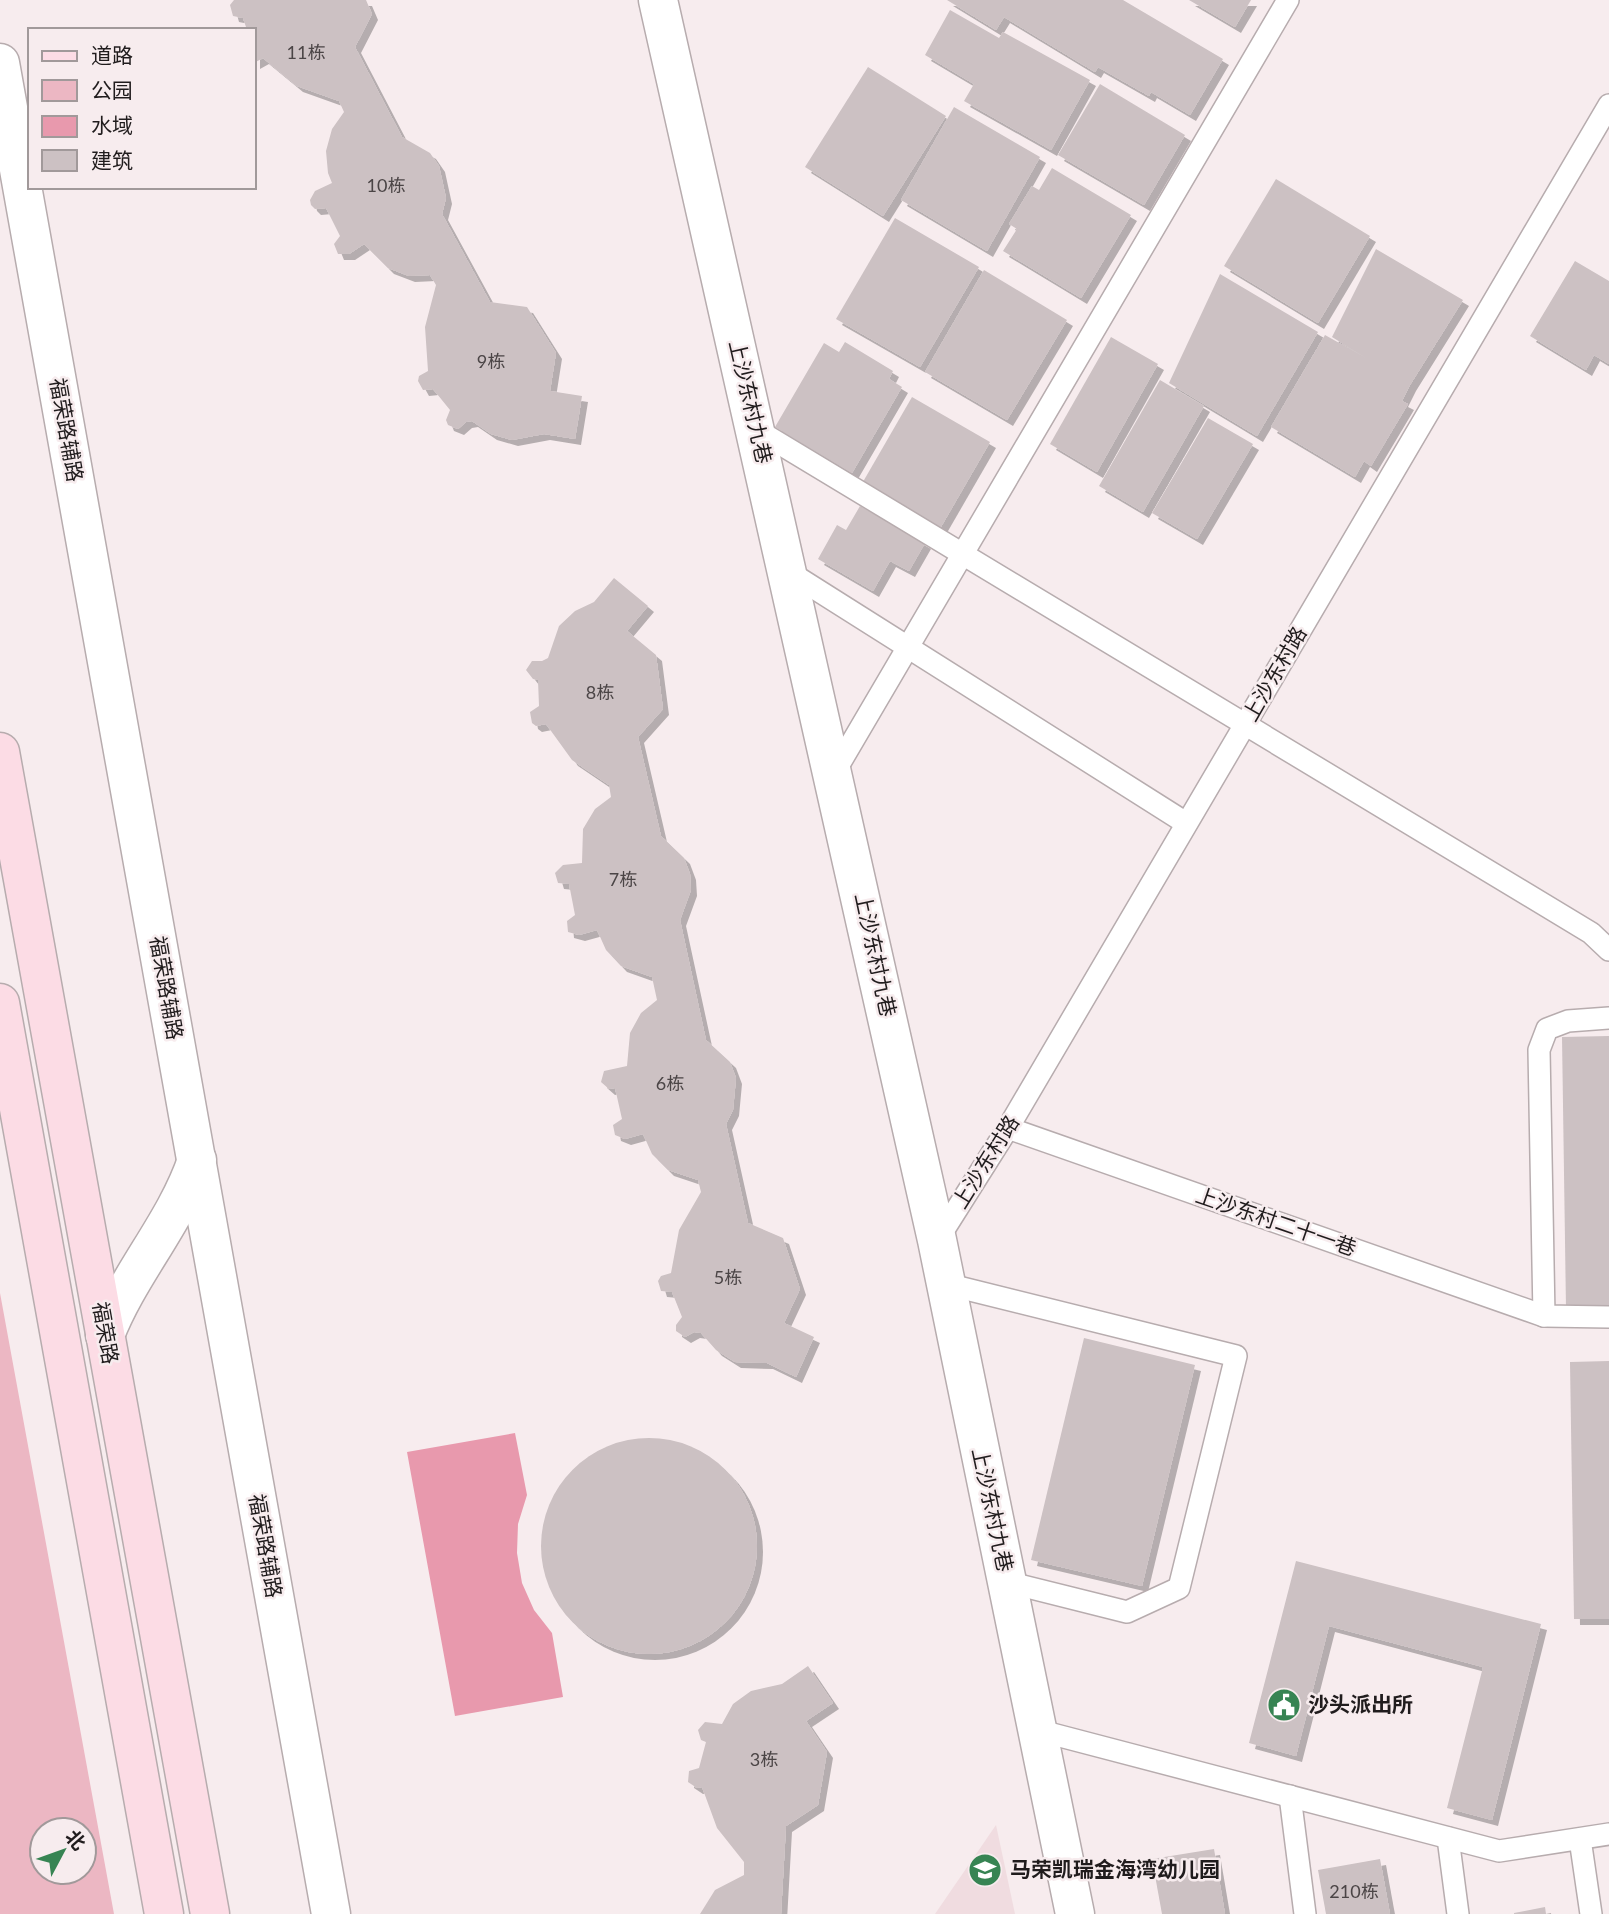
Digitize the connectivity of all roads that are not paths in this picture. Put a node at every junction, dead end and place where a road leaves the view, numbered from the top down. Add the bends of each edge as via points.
1 (658, 0) edge
2 (1288, 0) edge
3 (0, 63) edge
4 (1609, 106) edge
5 (757, 430) junction
6 (963, 554) junction
7 (789, 572) junction
8 (908, 647) junction
9 (1245, 724) junction
10 (0, 752) edge
11 (834, 772) junction
12 (1186, 823) junction
13 (1609, 950) edge
14 (0, 1003) edge
15 (1609, 1018) edge
16 (1008, 1128) junction
17 (197, 1160) junction
18 (937, 1240) junction
19 (946, 1284) junction
20 (1544, 1316) junction
21 (1609, 1317) edge
22 (105, 1335) junction
23 (1007, 1582) junction
24 (1037, 1730) junction
25 (1290, 1796) junction
26 (1609, 1834) edge
27 (1448, 1838) junction
28 (1580, 1839) junction
29 (164, 1914) edge
30 (210, 1914) edge
31 (331, 1914) edge
32 (1075, 1914) edge
33 (1305, 1914) edge
34 (1458, 1914) edge
35 (1591, 1914) edge

1 - 5 street, 上沙东村九巷
2 - 6 lane
3 - 17 street, 福荣路辅路
4 - 9 lane, 上沙东村路
5 - 6 lane
5 - 7 street, 上沙东村九巷
6 - 8 lane
6 - 9 lane
7 - 8 lane
7 - 11 street, 上沙东村九巷
8 - 11 lane
8 - 12 lane
9 - 12 lane, 上沙东村路
9 - 13 lane via 1591,933
10 - 22 main road, 福荣路
11 - 18 street, 上沙东村九巷
12 - 16 lane, 上沙东村路
14 - 29 main road
15 - 20 lane via 1568,1021 1547,1029 1539,1050
16 - 18 lane, 上沙东村路
16 - 20 lane, 上沙东村二十一巷
17 - 22 street via 183,1197 121,1299
17 - 31 street, 福荣路辅路
18 - 19 street, 上沙东村九巷
19 - 23 street, 上沙东村九巷
19 - 23 lane via 1236,1356 1179,1588 1127,1612
20 - 21 lane, 上沙东村二十一巷
22 - 30 main road, 福荣路
23 - 24 street, 上沙东村九巷
24 - 25 lane
24 - 32 street, 上沙东村九巷
25 - 27 lane
25 - 33 lane
26 - 28 lane
27 - 28 lane via 1499,1851
27 - 34 lane
28 - 35 lane

